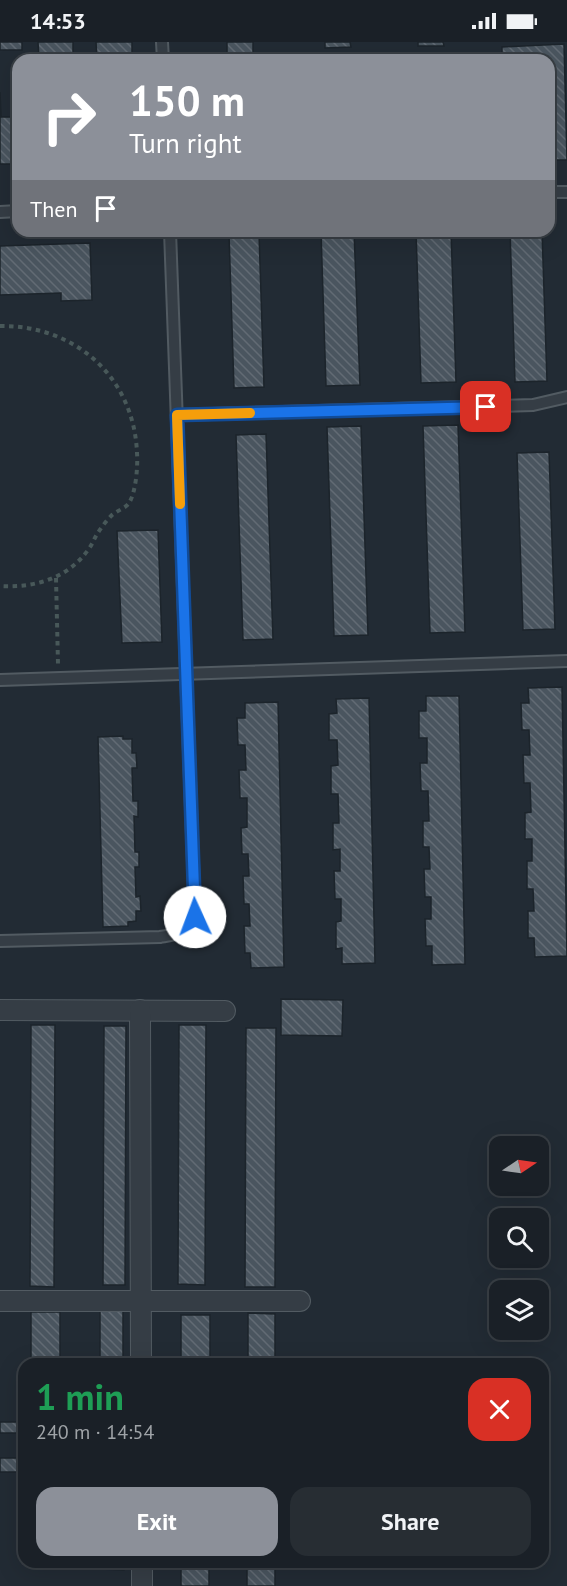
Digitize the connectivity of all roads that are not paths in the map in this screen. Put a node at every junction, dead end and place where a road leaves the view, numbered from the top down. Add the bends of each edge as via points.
1 (170, 237) edge
2 (567, 397) edge
3 (177, 415) junction
4 (567, 661) edge
5 (186, 674) junction
6 (0, 680) edge
7 (0, 941) edge
8 (0, 1010) edge
9 (140, 1010) junction
10 (225, 1011) dead end
11 (0, 1301) edge
12 (141, 1301) junction
13 (300, 1301) dead end
14 (141, 1358) edge
15 (142, 1568) edge
16 (142, 1586) edge

1 - 3 lane
2 - 3 lane via 533,405
3 - 5 lane
4 - 5 lane
5 - 6 lane
5 - 7 lane via 195,917 190,928 160,937
8 - 9 street
9 - 10 street
9 - 12 street
11 - 12 street
12 - 13 street
12 - 14 street
15 - 16 street

